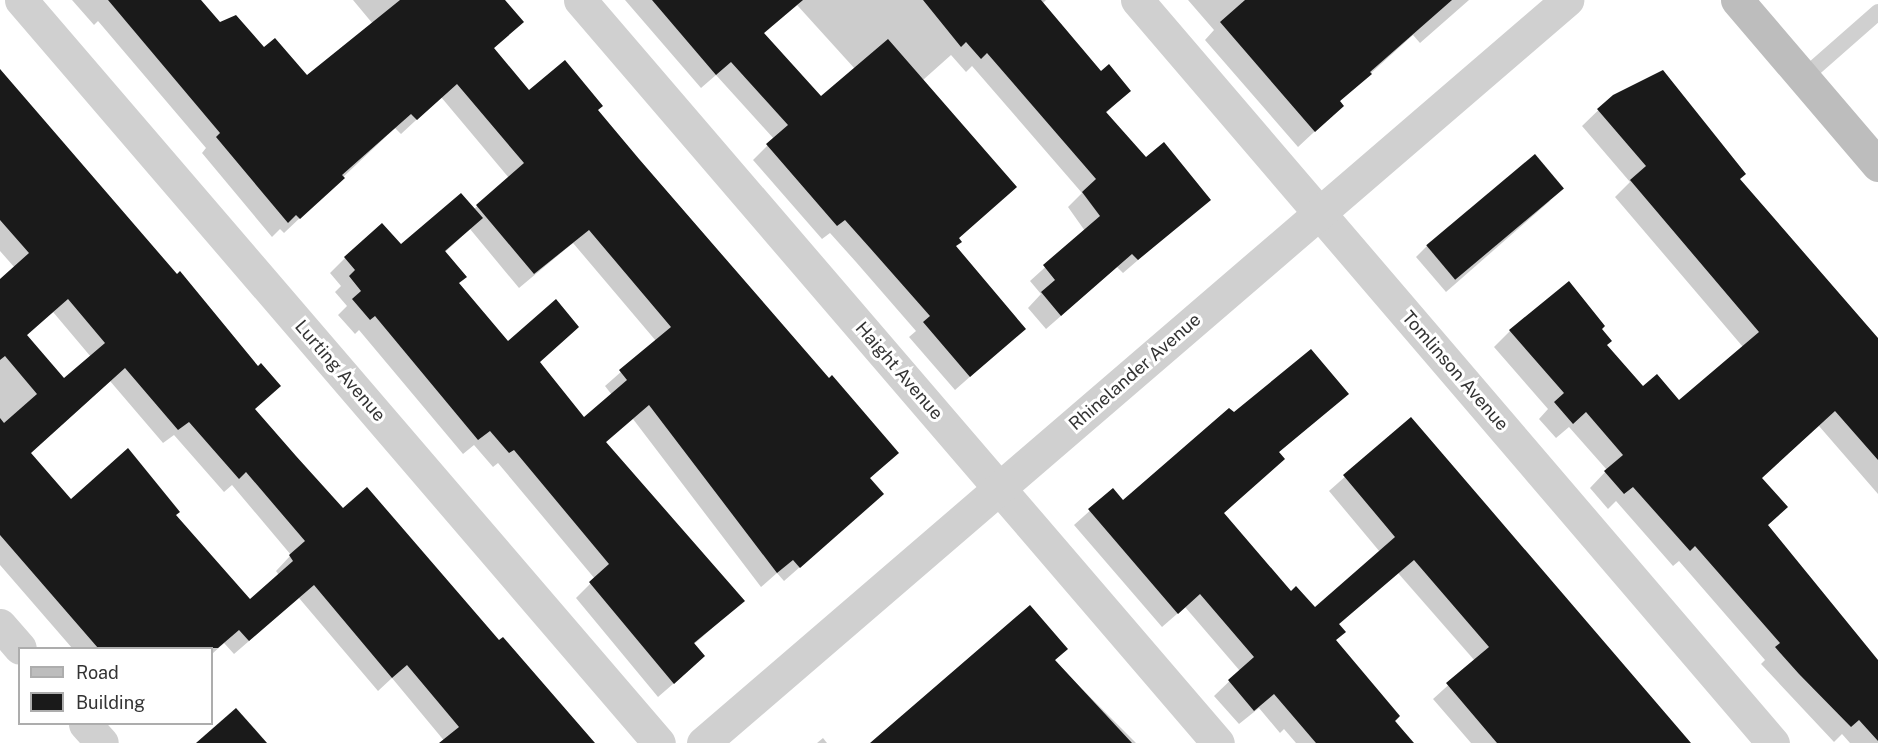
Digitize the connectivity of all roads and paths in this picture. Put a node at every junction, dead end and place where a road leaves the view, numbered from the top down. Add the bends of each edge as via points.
1 (21, 0) edge
2 (580, 0) edge
3 (1137, 0) edge
4 (1567, 0) edge
5 (1737, 0) edge
6 (1878, 12) edge
7 (1803, 78) junction
8 (1878, 165) edge
9 (1320, 213) junction
10 (999, 488) junction
11 (0, 625) edge
12 (20, 647) edge
13 (87, 725) edge
14 (102, 743) edge
15 (659, 743) edge
16 (703, 743) edge
17 (1218, 743) edge
18 (1773, 743) edge

1 - 15 street, Lurting Avenue
2 - 10 street, Haight Avenue
3 - 9 street, Tomlinson Avenue
4 - 9 street, Rhinelander Avenue
5 - 7 main road
6 - 7 lane
7 - 8 main road
9 - 10 street, Rhinelander Avenue
9 - 18 street, Tomlinson Avenue
10 - 16 street, Rhinelander Avenue
10 - 17 street, Haight Avenue
11 - 12 street
13 - 14 street

